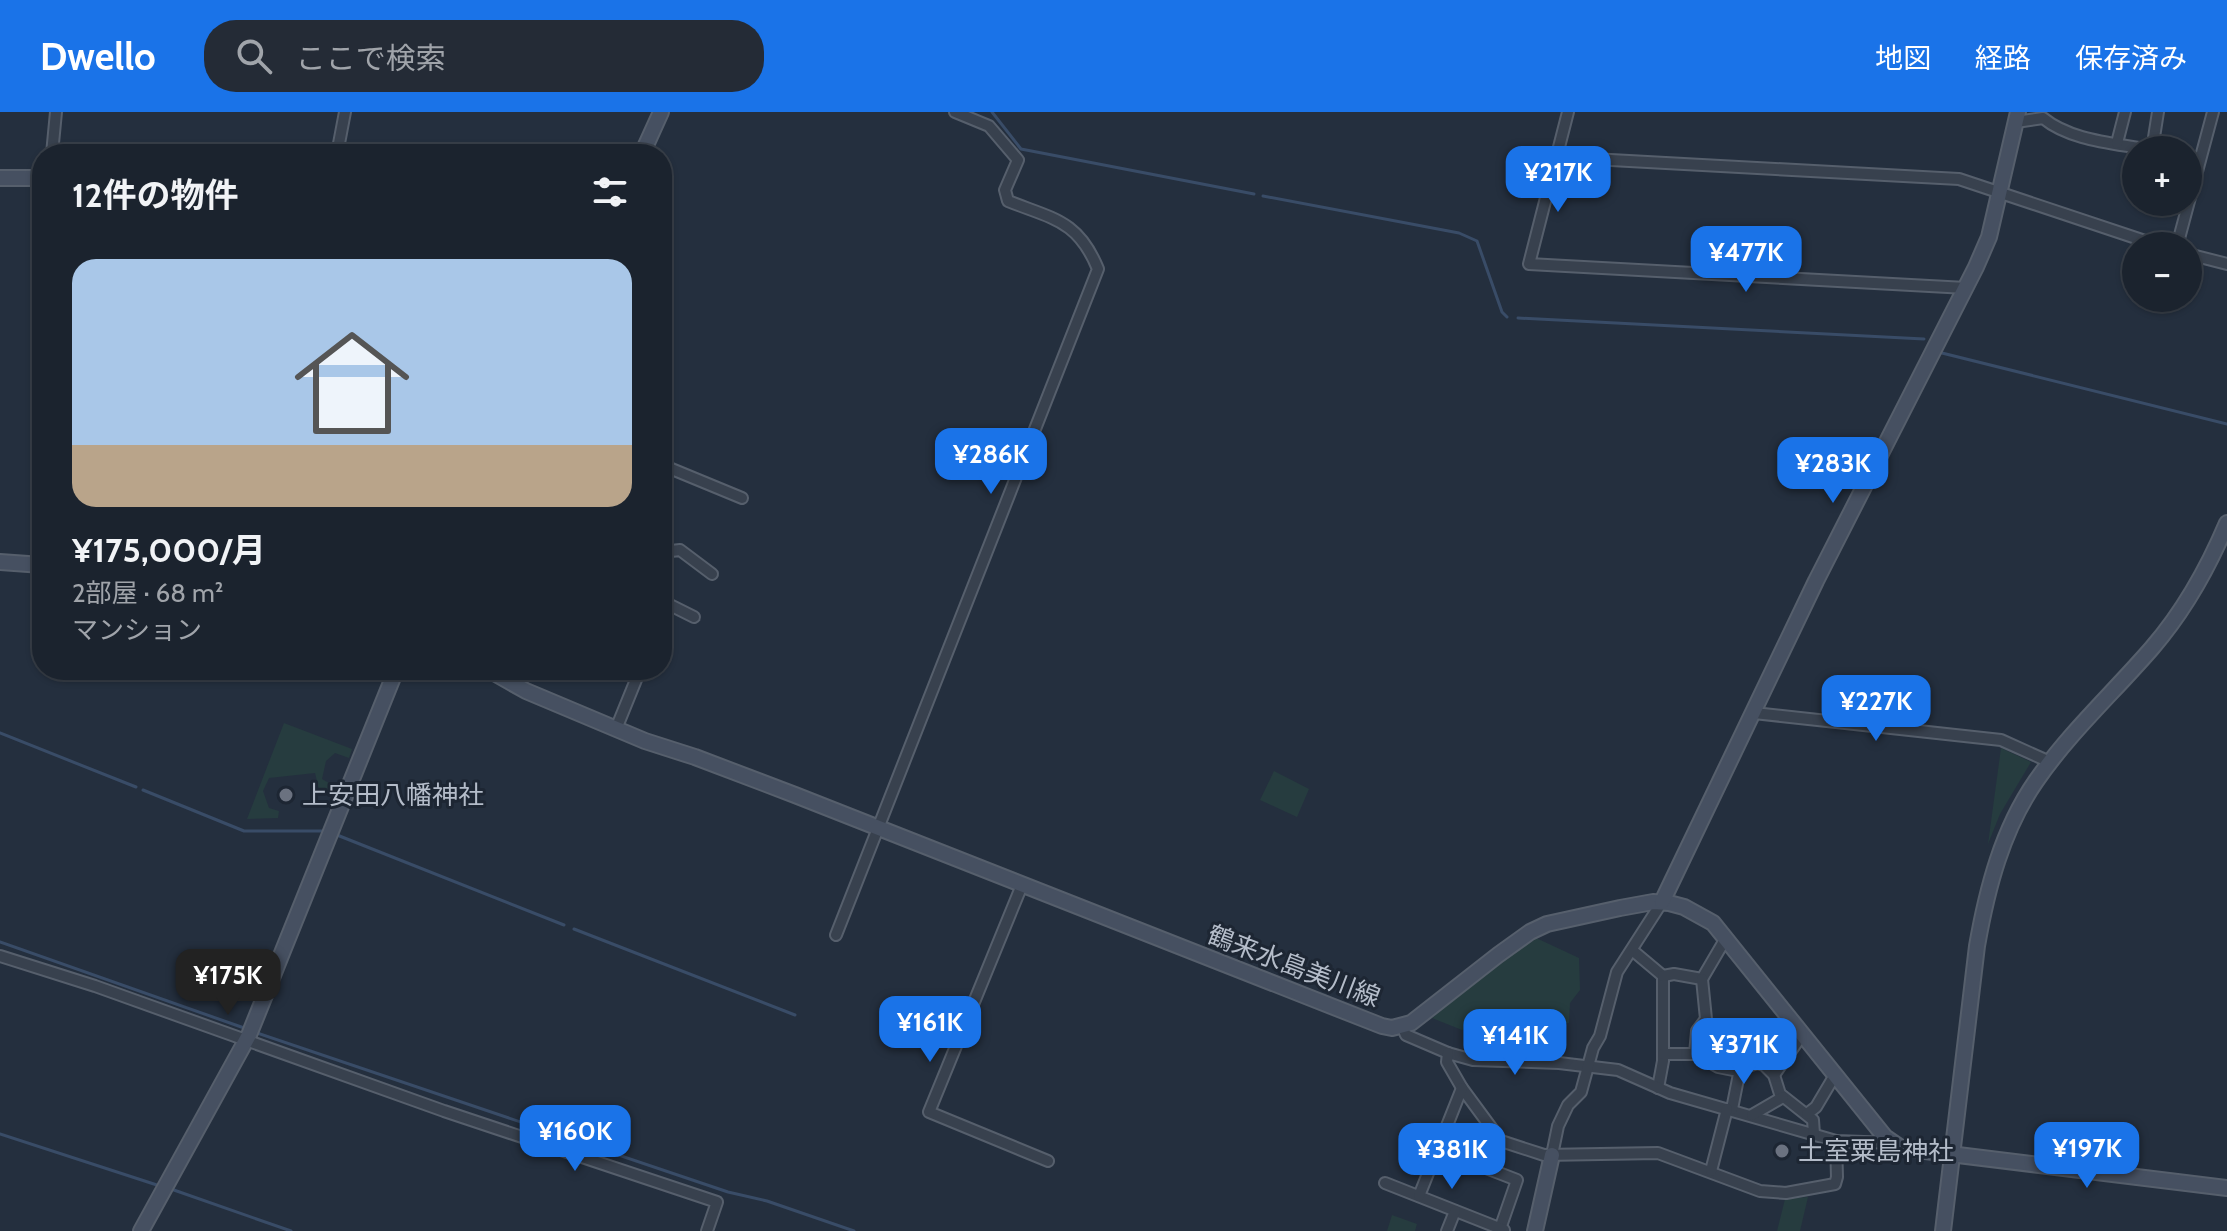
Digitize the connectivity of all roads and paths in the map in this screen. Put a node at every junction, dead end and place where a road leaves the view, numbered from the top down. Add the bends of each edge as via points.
1 (56, 112) edge
2 (345, 112) edge
3 (661, 112) edge
4 (955, 112) edge
5 (1568, 112) edge
6 (2125, 112) edge
7 (2158, 112) edge
8 (2213, 112) edge
9 (2017, 117) edge
10 (2154, 136) edge
11 (2202, 141) edge
12 (2117, 143) junction
13 (53, 144) edge
14 (339, 144) edge
15 (647, 144) edge
16 (2122, 144) edge
17 (1556, 157) junction
18 (0, 178) edge
19 (32, 178) edge
20 (2000, 194) junction
21 (2122, 234) edge
22 (2202, 258) edge
23 (2227, 264) edge
24 (1966, 288) junction
25 (672, 469) edge
26 (742, 498) dead end
27 (2227, 523) edge
28 (672, 551) edge
29 (0, 562) edge
30 (32, 564) edge
31 (712, 574) dead end
32 (672, 608) edge
33 (694, 617) dead end
34 (392, 680) edge
35 (507, 680) edge
36 (636, 680) edge
37 (1754, 713) junction
38 (616, 729) junction
39 (2050, 762) junction
40 (879, 828) junction
41 (1022, 885) junction
42 (1662, 902) junction
43 (836, 935) dead end
44 (1726, 938) junction
45 (1632, 950) junction
46 (0, 956) edge
47 (1663, 976) junction
48 (1702, 979) junction
49 (1402, 1026) junction
50 (248, 1035) junction
51 (1802, 1035) junction
52 (1448, 1053) junction
53 (1663, 1054) junction
54 (1695, 1054) junction
55 (1589, 1067) junction
56 (1740, 1069) junction
57 (1774, 1075) junction
58 (1835, 1075) junction
59 (1462, 1088) junction
60 (1658, 1088) junction
61 (1783, 1097) junction
62 (1730, 1109) junction
63 (1805, 1112) junction
64 (1752, 1115) junction
65 (1796, 1129) junction
66 (1814, 1134) junction
67 (1836, 1141) junction
68 (1892, 1143) junction
69 (1437, 1149) junction
70 (1552, 1155) junction
71 (1952, 1155) junction
72 (1048, 1161) dead end
73 (1711, 1171) junction
74 (1385, 1183) dead end
75 (2227, 1188) edge
76 (1419, 1196) junction
77 (1455, 1211) junction
78 (1503, 1230) edge
79 (141, 1231) edge
80 (707, 1231) edge
81 (1447, 1231) edge
82 (1535, 1231) edge
83 (1943, 1231) edge

1 - 13 street
2 - 14 street
3 - 15 street
4 - 40 street via 989,126 1018,160 1005,190 1008,201 1068,225 1088,246 1098,269
5 - 17 street
6 - 12 street
7 - 10 street
8 - 11 street
9 - 12 street via 2043,118 2082,137
9 - 20 street
12 - 16 street
17 - 20 street via 1959,179
17 - 24 street via 1529,264
18 - 19 street
20 - 21 street
20 - 24 street via 1989,237
22 - 23 street
24 - 37 street
25 - 26 street
27 - 39 street via 2199,584 2155,645
28 - 31 street via 680,550
29 - 30 street
32 - 33 street
34 - 50 street
35 - 38 street, 鶴来水島美川線
36 - 38 street
37 - 39 street via 2001,740
37 - 42 street
38 - 40 street, 鶴来水島美川線
39 - 71 street via 2008,834 1983,911
40 - 41 street, 鶴来水島美川線
40 - 43 street
41 - 49 street, 鶴来水島美川線 via 1362,1019
41 - 72 street via 929,1112
42 - 44 street, 鶴来水島美川線 via 1700,914
42 - 45 street
42 - 49 street, 鶴来水島美川線 via 1539,928
44 - 48 street
44 - 51 street, 鶴来水島美川線
45 - 47 street
45 - 55 street via 1617,972
46 - 50 street
47 - 48 street
47 - 53 street
48 - 54 street via 1706,1019 1697,1031
49 - 52 street via 1406,1035
50 - 79 street
50 - 80 street via 717,1202
51 - 57 street
51 - 58 street, 鶴来水島美川線
52 - 55 street via 1473,1060
52 - 59 street via 1447,1062
53 - 54 street
53 - 60 street
54 - 56 street via 1718,1067
55 - 60 street via 1618,1070
55 - 70 street via 1581,1092 1558,1126
56 - 57 street via 1758,1063
56 - 62 street
57 - 61 street
58 - 63 street via 1816,1107
58 - 68 street, 鶴来水島美川線
59 - 69 street
59 - 70 street via 1501,1141
60 - 62 street
61 - 63 street
61 - 64 street
62 - 64 street
62 - 73 street
63 - 65 street
63 - 66 street via 1813,1120
64 - 65 street
65 - 66 street
66 - 67 street
67 - 68 street
67 - 73 street via 1837,1177 1830,1187 1760,1191
68 - 71 street
69 - 76 street
69 - 78 street via 1517,1180
70 - 73 street via 1658,1153
70 - 82 street
71 - 75 street
71 - 83 street
74 - 76 street
76 - 77 street
77 - 78 street
77 - 81 street

